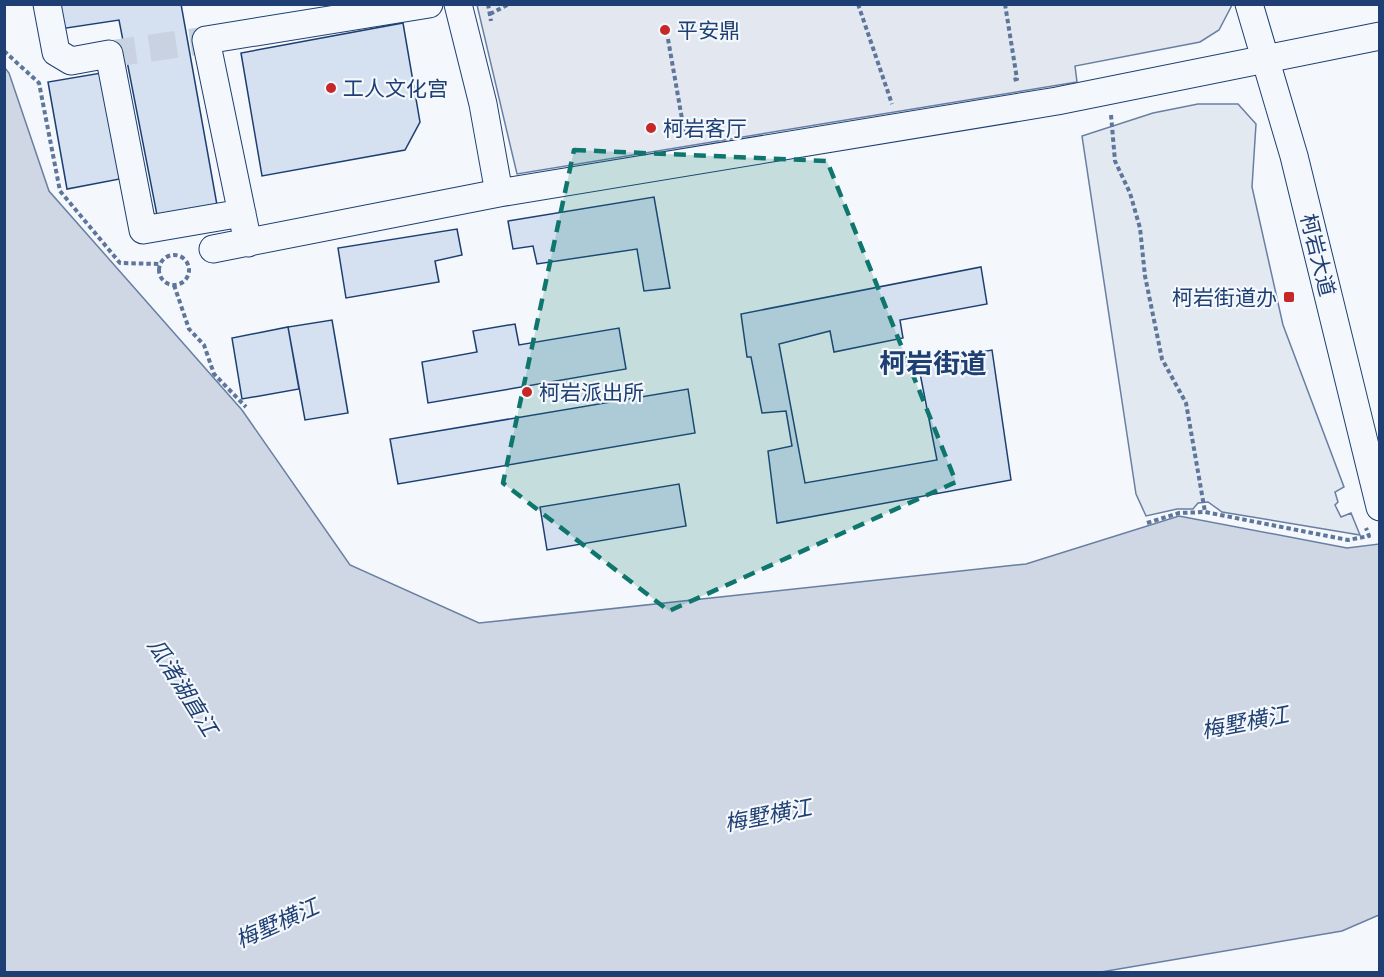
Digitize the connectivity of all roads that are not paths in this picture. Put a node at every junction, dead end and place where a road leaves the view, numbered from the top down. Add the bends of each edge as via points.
1 (47, 4) edge
2 (429, 4) edge
3 (458, 4) edge
4 (1249, 4) edge
5 (1380, 36) edge
6 (1265, 57) junction
7 (499, 193) junction
8 (242, 213) junction
9 (248, 243) junction
10 (213, 249) dead end
11 (1379, 504) edge

1 - 8 street via 56,52 71,61 109,54 143,230
2 - 8 street via 206,40
3 - 7 street via 483,104
4 - 6 street, 柯岩大道
5 - 6 street
6 - 7 street via 900,128
6 - 11 street, 柯岩大道 via 1294,156
7 - 9 street
8 - 9 street
9 - 10 street

